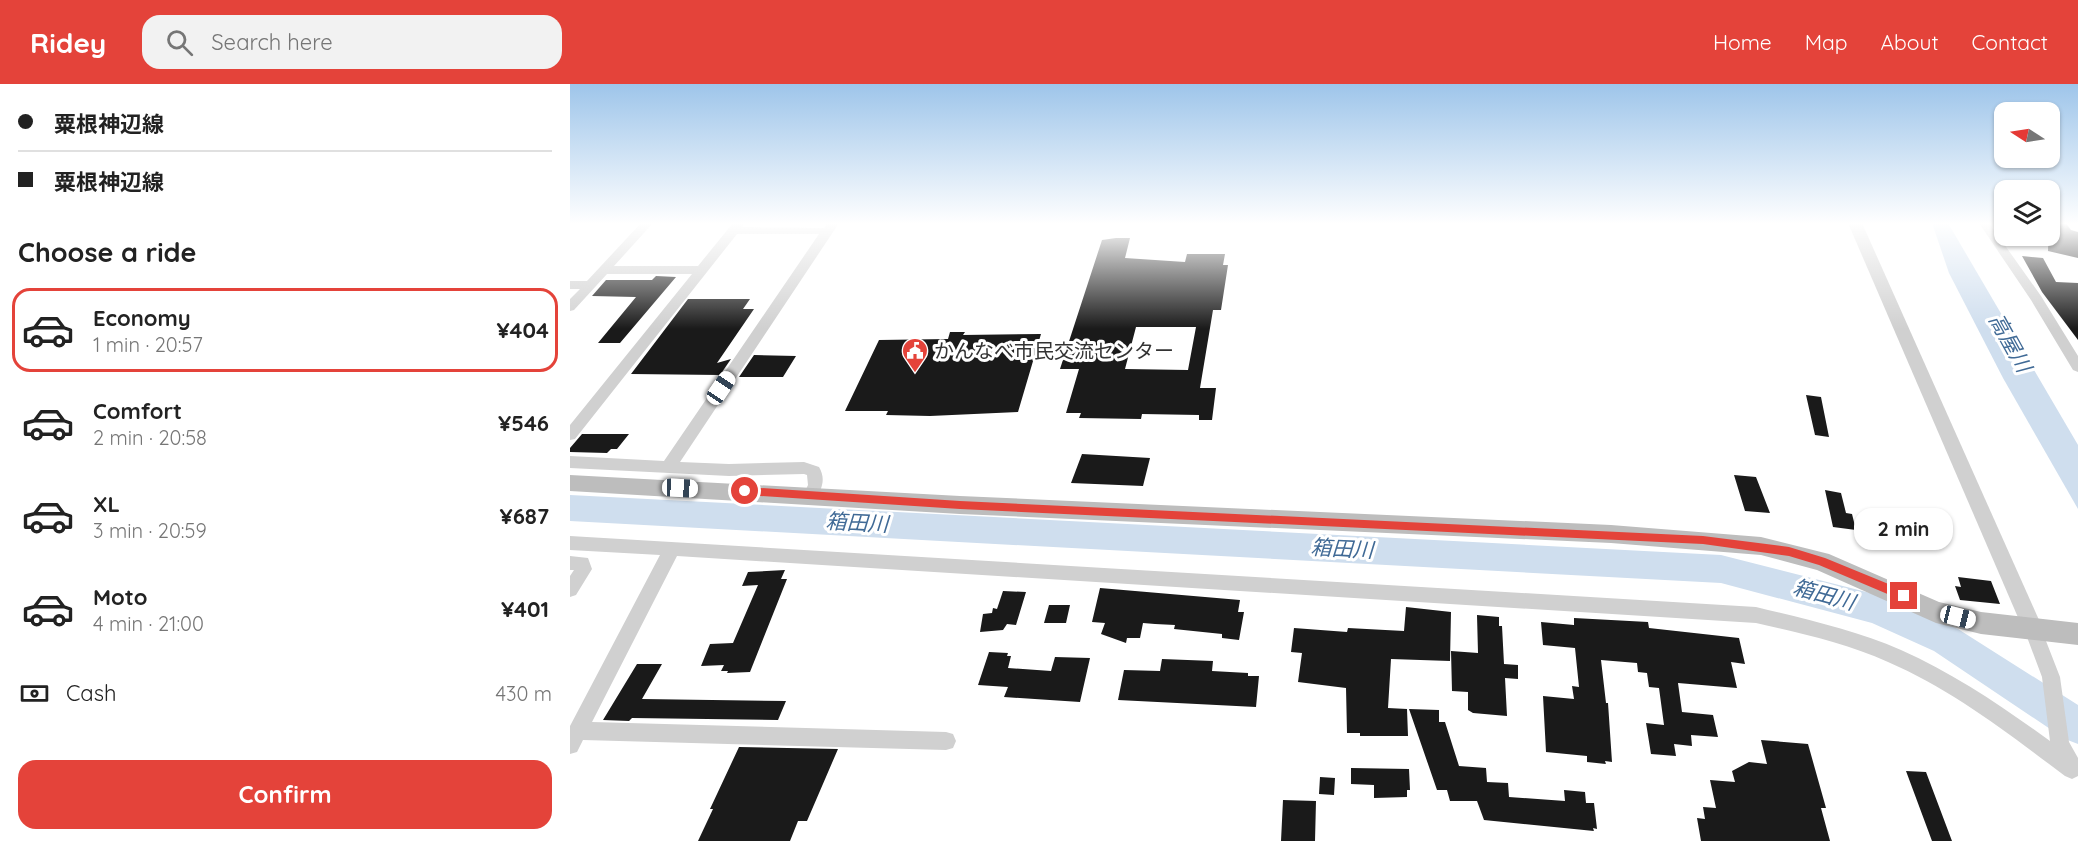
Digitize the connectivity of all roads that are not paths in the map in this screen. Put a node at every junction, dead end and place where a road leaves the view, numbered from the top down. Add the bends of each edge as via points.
1 (615, 258) edge
2 (710, 258) edge
3 (809, 258) edge
4 (1871, 258) edge
5 (2009, 258) edge
6 (604, 270) junction
7 (701, 270) junction
8 (570, 285) edge
9 (590, 285) junction
10 (570, 307) edge
11 (2078, 367) edge
12 (570, 435) edge
13 (570, 462) edge
14 (668, 467) junction
15 (570, 483) edge
16 (811, 495) junction
17 (570, 543) edge
18 (671, 551) junction
19 (570, 562) edge
20 (570, 590) edge
21 (2042, 630) junction
22 (2078, 634) edge
23 (575, 728) edge
24 (946, 741) dead end
25 (2075, 772) edge

1 - 6 street
2 - 7 street
3 - 14 street
4 - 21 street
5 - 11 street
6 - 7 street
6 - 9 street
7 - 12 street
8 - 9 street
9 - 10 street
13 - 14 street
14 - 16 street via 804,468 814,471 816,485
15 - 16 main road
16 - 21 main road via 972,506 1611,534 1761,546 1821,561 1936,612 1981,623
17 - 18 street
18 - 23 street
18 - 25 street via 1755,615 1824,631 1911,664 1983,704
19 - 20 street via 582,563 584,569
21 - 22 main road
21 - 25 street via 2060,744
23 - 24 street

